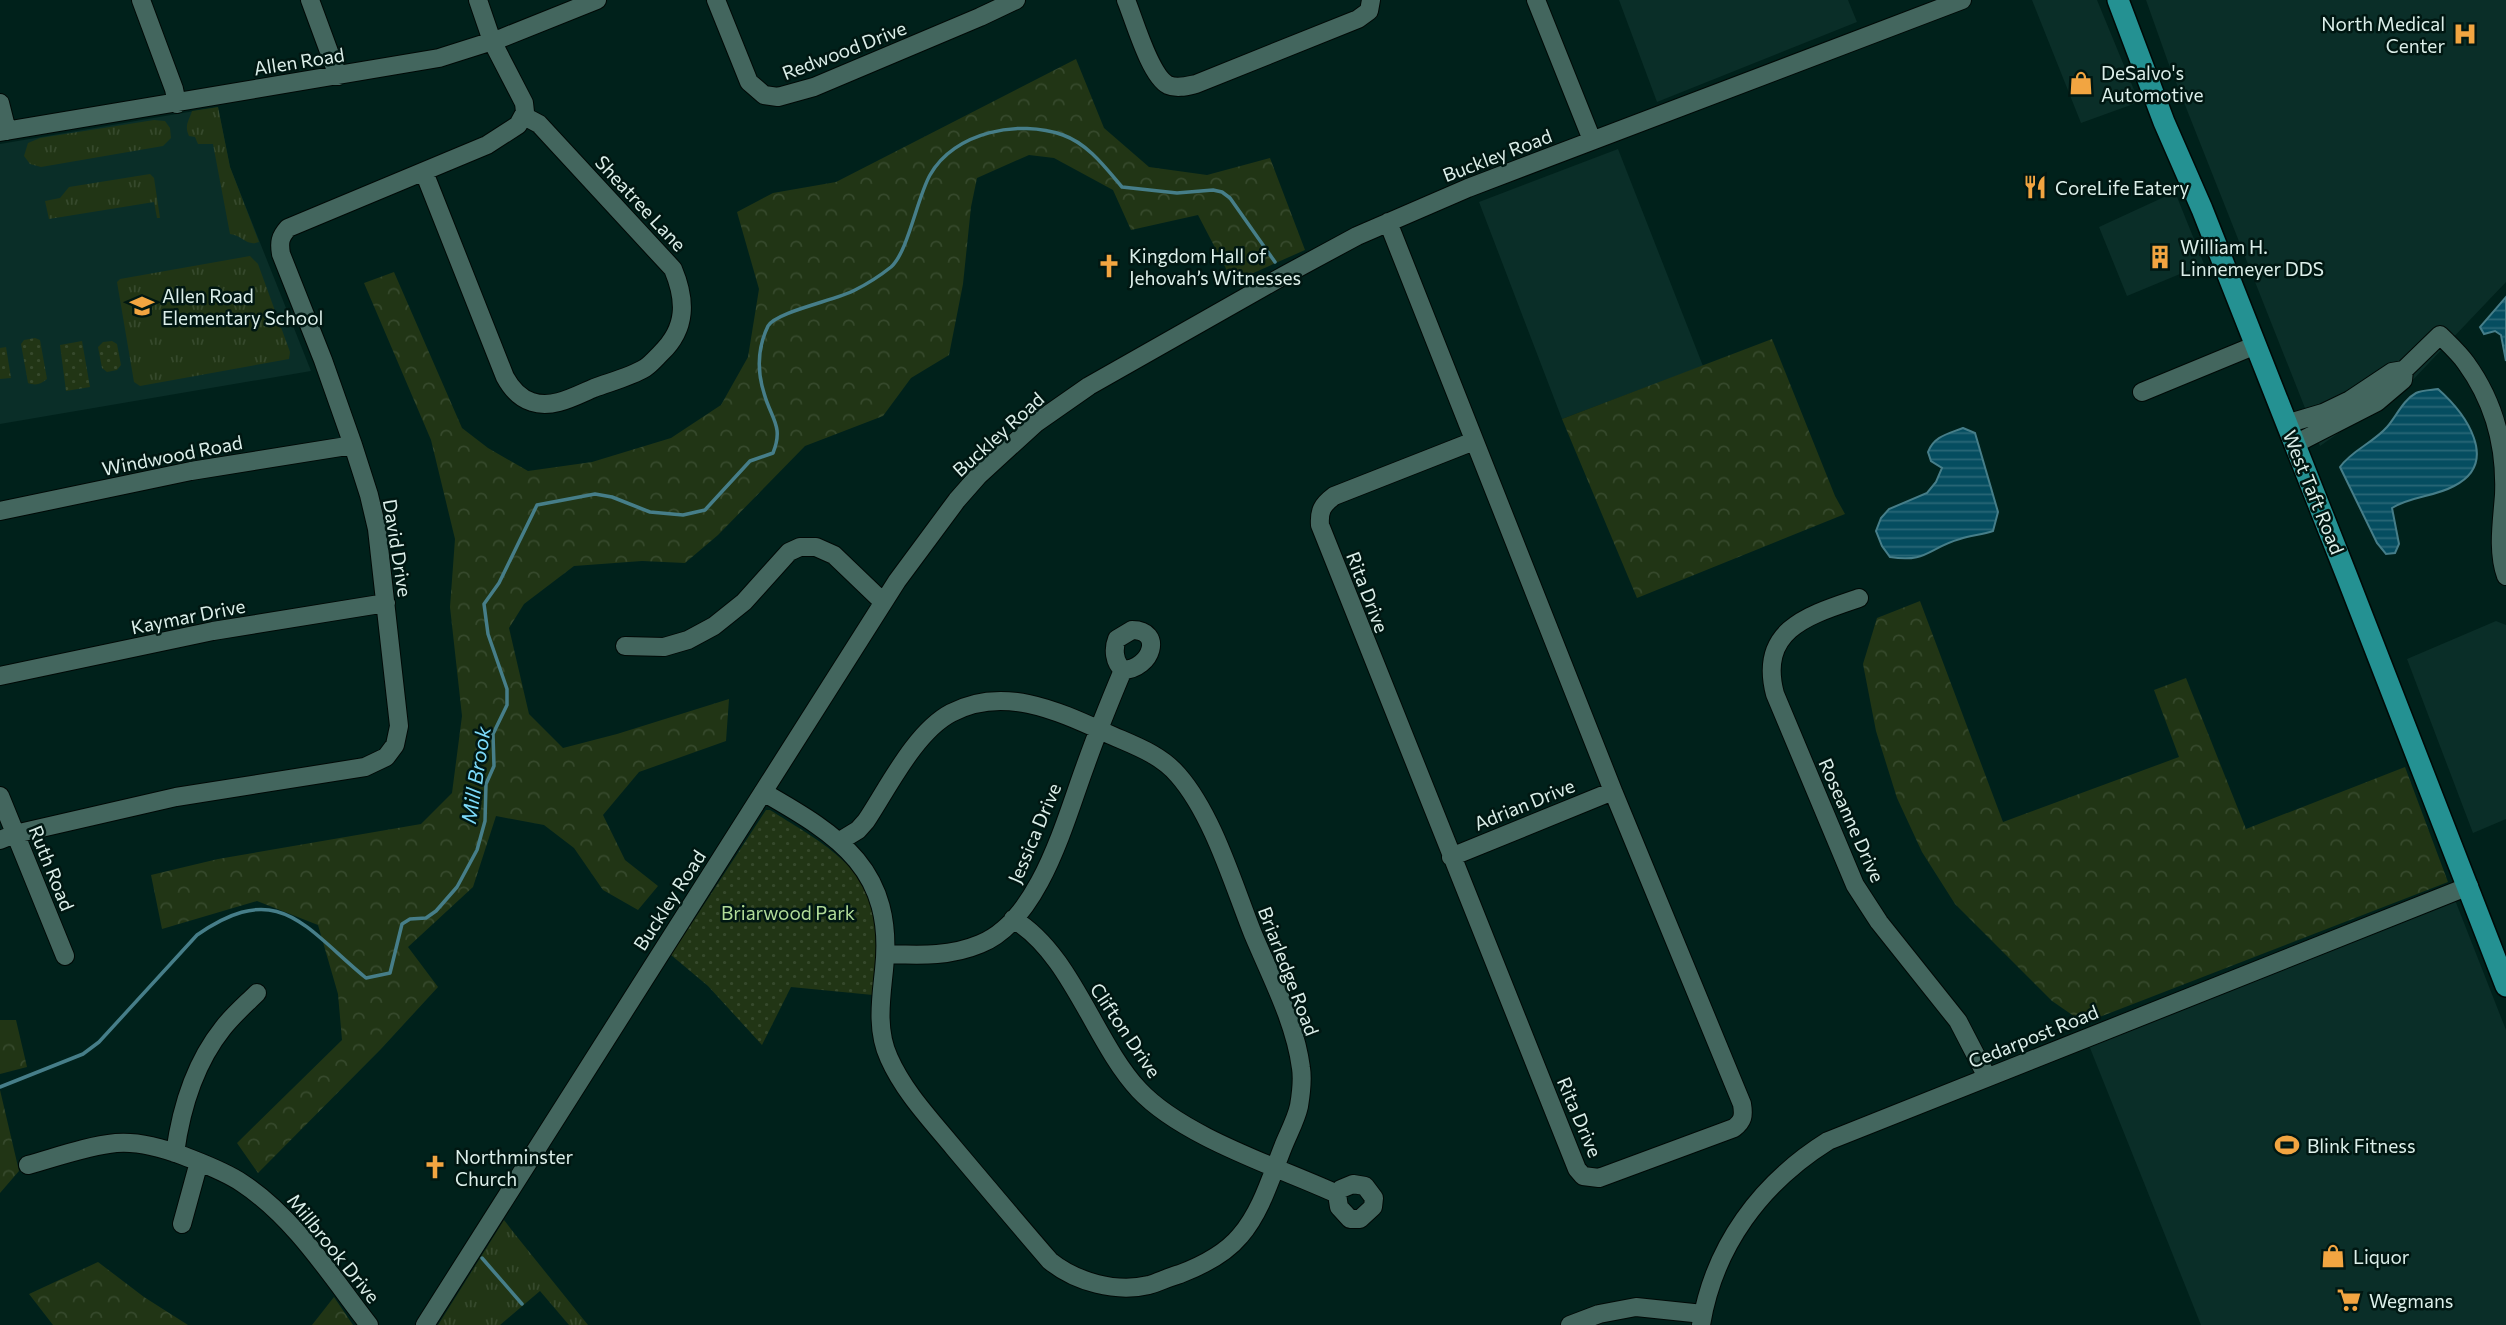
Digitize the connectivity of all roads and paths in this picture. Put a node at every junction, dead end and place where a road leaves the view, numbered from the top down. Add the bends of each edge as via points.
1 (141, 0) edge
2 (310, 0) edge
3 (478, 0) edge
4 (597, 0) edge
5 (716, 0) edge
6 (1016, 0) edge
7 (1126, 0) edge
8 (1371, 0) edge
9 (1535, 0) edge
10 (1962, 0) edge
11 (2118, 0) edge
12 (492, 41) junction
13 (338, 76) junction
14 (0, 103) edge
15 (177, 104) junction
16 (524, 116) junction
17 (4, 131) edge
18 (1592, 140) junction
19 (424, 172) junction
20 (1388, 222) junction
21 (2256, 345) junction
22 (2404, 370) junction
23 (2142, 392) dead end
24 (2286, 424) junction
25 (1474, 441) junction
26 (2295, 444) junction
27 (353, 445) junction
28 (0, 511) edge
29 (2506, 576) edge
30 (1859, 598) dead end
31 (883, 602) junction
32 (386, 603) junction
33 (625, 646) dead end
34 (1123, 670) dead end
35 (0, 676) edge
36 (1098, 729) junction
37 (1613, 791) junction
38 (763, 792) junction
39 (0, 796) edge
40 (8, 837) edge
41 (840, 841) junction
42 (1451, 857) junction
43 (2469, 886) junction
44 (1013, 919) junction
45 (886, 954) junction
46 (65, 956) dead end
47 (2506, 986) edge
48 (257, 993) dead end
49 (1987, 1077) junction
50 (174, 1153) junction
51 (199, 1162) junction
52 (29, 1165) dead end
53 (1275, 1166) junction
54 (1337, 1195) dead end
55 (182, 1224) dead end
56 (1702, 1320) edge
57 (369, 1325) edge
58 (425, 1325) edge
59 (1570, 1325) edge

1 - 15 street
2 - 13 street
3 - 12 street
4 - 12 street, Allen Road
5 - 6 street, Redwood Drive via 749,82 764,94 778,97 814,87
7 - 8 street via 1159,77 1182,87 1359,19 1369,11
9 - 18 street
10 - 18 street, Buckley Road
11 - 21 main road, West Taft Road
12 - 13 street, Allen Road via 439,58
12 - 16 street via 524,103
13 - 15 street, Allen Road
14 - 17 street
15 - 17 street, Allen Road
16 - 19 street, David Drive via 487,145
16 - 19 street, Sheatree Lane via 539,124 673,269 682,296 678,329 646,368 545,405 520,397 505,377
18 - 20 street, Buckley Road
19 - 27 street, David Drive via 288,228 281,235 281,254
20 - 25 street, Rita Drive
20 - 31 street, Buckley Road via 1089,386 1036,423 957,500
21 - 23 street
21 - 24 main road, West Taft Road
22 - 24 street via 2392,372 2323,413
22 - 26 street via 2403,380 2377,402
22 - 29 street via 2440,335 2465,360 2482,387 2502,439 2501,540
24 - 26 main road, West Taft Road
25 - 37 street, Rita Drive
25 - 42 street, Rita Drive via 1334,496 1319,514 1337,572
26 - 43 main road, West Taft Road
27 - 28 street, Windwood Road via 191,471
27 - 32 street, David Drive via 377,529
30 - 49 street, Roseanne Drive via 1811,614 1791,627 1778,643 1770,676 1855,885 1958,1021
31 - 33 street via 834,555 816,547 800,547 789,552 744,602 714,626 664,647
31 - 38 street, Buckley Road
32 - 35 street, Kaymar Drive via 212,631
32 - 40 street, David Drive via 399,726 395,746 386,757 365,767 176,797
34 - 36 street, Jessica Drive
36 - 41 street, Briarledge Road via 1054,709 1026,703 996,701 951,713 914,749 866,821
36 - 44 street, Jessica Drive via 1045,870
36 - 53 street, Briarledge Road via 1152,753 1176,772 1195,796 1282,1005 1292,1030 1302,1089
37 - 42 street, Adrian Drive
37 - 42 street, Rita Drive via 1742,1104 1744,1114 1734,1128 1599,1178 1583,1176
38 - 41 street, Briarledge Road
38 - 58 street, Buckley Road
39 - 40 street, Ruth Road
40 - 46 street, Ruth Road
41 - 45 street, Briarledge Road via 876,889
43 - 47 main road, West Taft Road
43 - 49 street, Cedarpost Road
44 - 45 street, Jessica Drive via 983,944 949,955
44 - 53 street, Clifton Drive via 1035,936 1063,970 1139,1090 1174,1118 1216,1142
45 - 53 street, Briarledge Road via 881,1028 899,1080 1061,1270 1076,1278 1129,1288 1194,1269 1239,1237 1257,1210
48 - 50 street via 223,1027 206,1055 179,1120
49 - 56 street, Cedarpost Road via 1854,1129 1799,1160 1742,1220 1712,1278
50 - 51 street, Millbrook Drive
50 - 52 street, Millbrook Drive via 117,1143
51 - 55 street
51 - 57 street, Millbrook Drive via 234,1178 274,1207
53 - 54 street, Clifton Drive
56 - 59 street via 1636,1307

